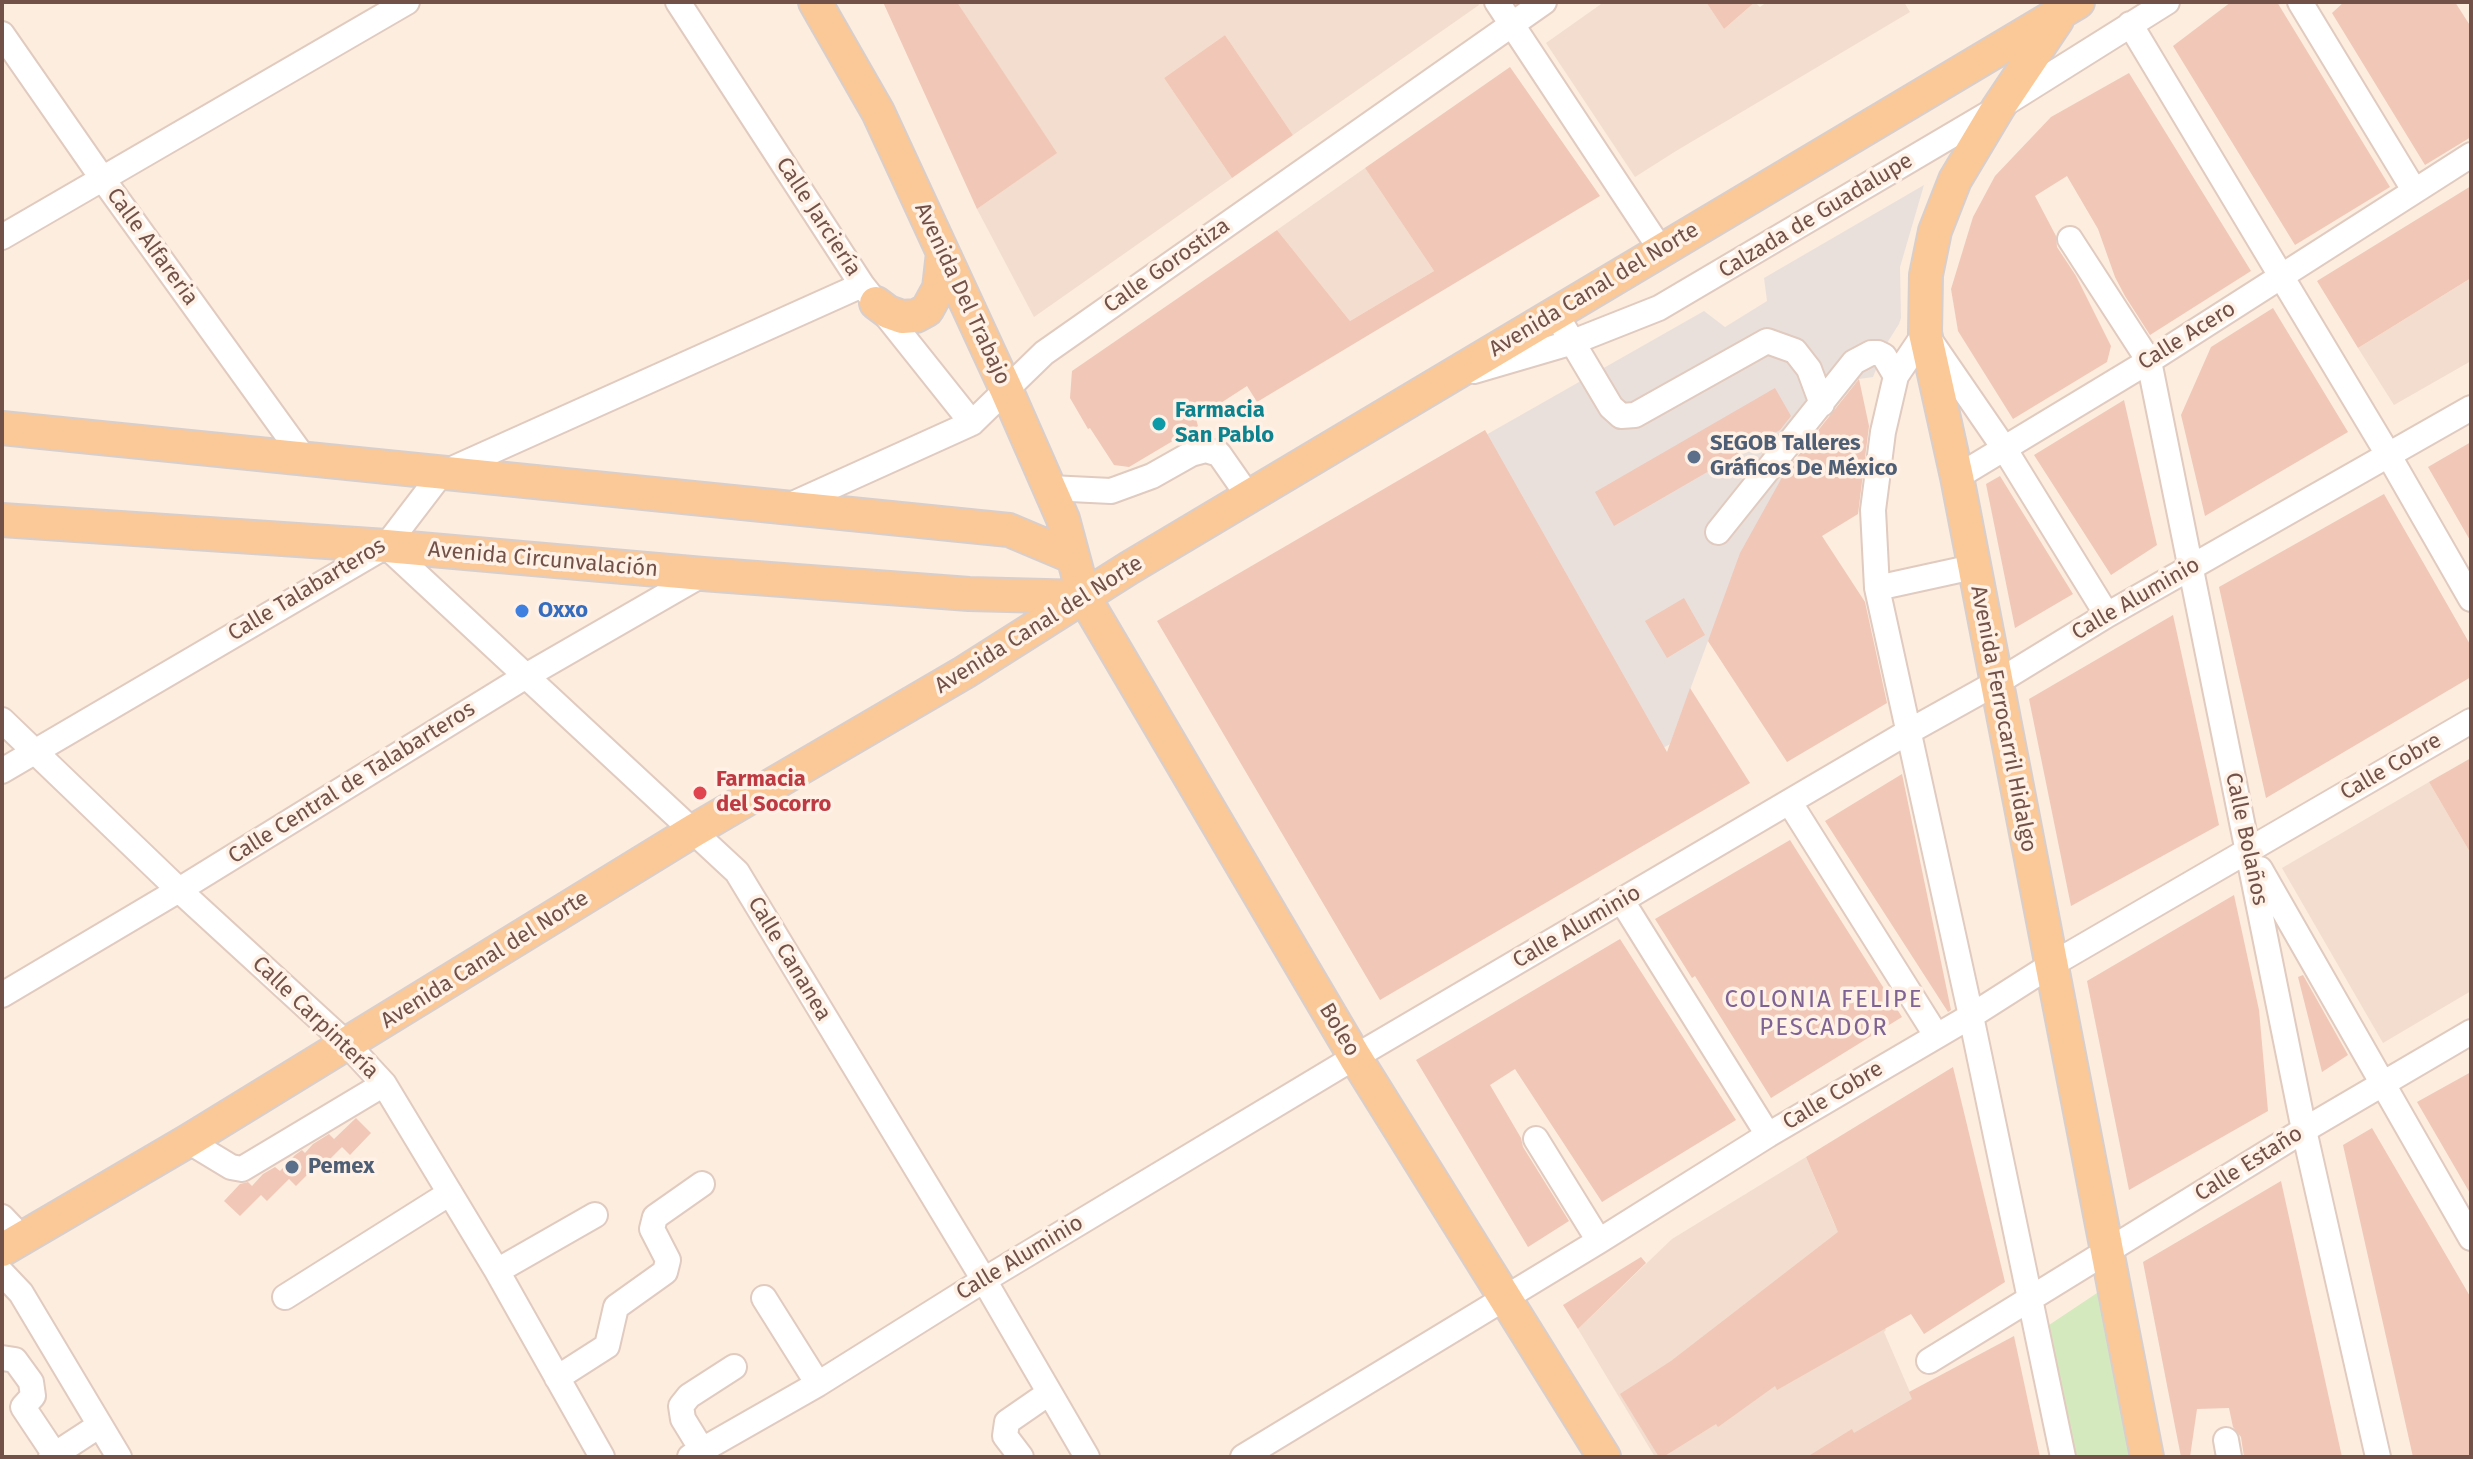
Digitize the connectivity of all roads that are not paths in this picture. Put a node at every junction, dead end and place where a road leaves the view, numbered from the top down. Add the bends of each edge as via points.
1 (407, 2) edge
2 (678, 2) edge
3 (815, 2) edge
4 (1497, 2) edge
5 (1544, 2) edge
6 (2167, 2) edge
7 (2300, 2) edge
8 (2070, 7) edge
9 (1512, 24) junction
10 (2130, 24) junction
11 (2, 34) edge
12 (1998, 108) junction
13 (2471, 155) edge
14 (102, 178) junction
15 (2414, 190) junction
16 (2, 237) edge
17 (2070, 239) dead end
18 (1661, 250) junction
19 (943, 253) junction
20 (2281, 277) junction
21 (869, 294) junction
22 (1553, 313) junction
23 (1925, 333) junction
24 (1573, 342) junction
25 (2149, 361) junction
26 (1896, 376) junction
27 (1442, 381) junction
28 (1006, 389) junction
29 (1822, 404) junction
30 (2471, 408) edge
31 (972, 423) junction
32 (2, 428) edge
33 (2004, 448) junction
34 (2389, 456) junction
35 (304, 458) junction
36 (441, 474) junction
37 (1957, 477) junction
38 (1050, 488) junction
39 (1249, 497) junction
40 (782, 509) junction
41 (2, 520) edge
42 (1718, 532) dead end
43 (386, 546) junction
44 (1073, 557) junction
45 (1973, 567) junction
46 (2189, 567) junction
47 (703, 574) junction
48 (1877, 588) junction
49 (1084, 597) junction
50 (2471, 599) edge
51 (2107, 615) junction
52 (526, 676) junction
53 (1996, 683) junction
54 (2, 720) edge
55 (2471, 721) edge
56 (1908, 732) junction
57 (35, 751) junction
58 (2, 771) edge
59 (1790, 803) junction
60 (693, 831) junction
61 (2249, 850) junction
62 (179, 890) junction
63 (1622, 901) junction
64 (2051, 965) junction
65 (2, 995) edge
66 (1971, 1016) junction
67 (2471, 1032) edge
68 (1936, 1035) junction
69 (347, 1044) junction
70 (1355, 1057) junction
71 (384, 1084) junction
72 (2381, 1084) junction
73 (2304, 1130) junction
74 (1768, 1135) junction
75 (1536, 1139) dead end
76 (188, 1141) junction
77 (702, 1184) dead end
78 (450, 1193) junction
79 (595, 1215) dead end
80 (9, 1235) edge
81 (2471, 1238) edge
82 (1599, 1241) junction
83 (2109, 1250) junction
84 (497, 1271) junction
85 (2, 1273) edge
86 (984, 1280) junction
87 (285, 1297) dead end
88 (764, 1298) dead end
89 (1503, 1299) junction
90 (2030, 1300) junction
91 (2, 1358) edge
92 (1929, 1361) dead end
93 (734, 1367) dead end
94 (557, 1378) junction
95 (818, 1384) junction
96 (1049, 1393) junction
97 (100, 1425) junction
98 (696, 1454) edge
99 (53, 1456) edge
100 (119, 1457) edge
101 (602, 1457) edge
102 (1021, 1457) edge
103 (1087, 1457) edge
104 (1243, 1457) edge
105 (1604, 1457) edge
106 (2063, 1457) edge
107 (2147, 1457) edge
108 (2378, 1457) edge

1 - 14 street
2 - 21 street, Calle Jarciería
3 - 19 main road, Avenida Del Trabajo via 878,112
4 - 9 street
5 - 9 street, Calle Gorostiza
6 - 10 street, Calzada de Guadalupe
7 - 15 street
8 - 12 main road, Avenida Ferrocarril Hidalgo
8 - 18 main road, Avenida Canal del Norte
9 - 18 street
9 - 28 street, Calle Gorostiza via 1044,353
10 - 12 street, Calzada de Guadalupe
10 - 20 street
11 - 14 street, Calle Alfareria
12 - 23 main road, Avenida Ferrocarril Hidalgo via 1955,180 1935,231 1926,275
12 - 24 street, Calzada de Guadalupe via 1659,308
13 - 15 street, Calle Acero
14 - 16 street
14 - 35 street, Calle Alfareria
15 - 20 street, Calle Acero
17 - 25 street, Calle Bolaños
18 - 22 main road, Avenida Canal del Norte
19 - 21 main road via 939,288 927,310 902,317 883,309
19 - 28 main road, Avenida Del Trabajo
20 - 25 street, Calle Acero
20 - 34 street
21 - 31 street, Calle Jarciería
21 - 36 street, Calle Talabarteros
22 - 24 street
22 - 27 main road, Avenida Canal del Norte
23 - 26 street
23 - 33 street
23 - 37 main road, Avenida Ferrocarril Hidalgo
24 - 27 street, Calzada de Guadalupe
24 - 29 street via 1621,416 1635,415 1767,341 1795,351 1809,369
25 - 33 street, Calle Acero
25 - 46 street, Calle Bolaños
26 - 29 street via 1884,356 1871,353 1854,362
26 - 48 street via 1873,510
27 - 39 main road, Avenida Canal del Norte
28 - 31 street, Calle Gorostiza
28 - 38 main road, Avenida Del Trabajo
29 - 42 street
30 - 34 street, Calle Aluminio
31 - 40 street, Calle Gorostiza
32 - 35 main road
33 - 37 street, Calle Acero
33 - 51 street
34 - 46 street, Calle Aluminio
34 - 50 street
35 - 36 main road
36 - 40 main road
36 - 43 street, Calle Talabarteros
37 - 45 main road, Avenida Ferrocarril Hidalgo
38 - 39 street via 1111,491 1206,450 1219,454
38 - 44 main road, Avenida Del Trabajo
39 - 49 main road, Avenida Canal del Norte
40 - 44 main road via 1009,530
41 - 43 main road, Avenida Circunvalación
43 - 47 main road, Avenida Circunvalación
43 - 52 street, Calle Cananea
43 - 57 street, Calle Talabarteros
44 - 49 main road, Avenida Del Trabajo
45 - 48 street
45 - 53 main road, Avenida Ferrocarril Hidalgo
46 - 51 street, Calle Aluminio
46 - 61 street, Calle Bolaños
47 - 49 main road, Avenida Circunvalación
47 - 52 street, Calle Central de Talabarteros
48 - 56 street
49 - 60 main road, Avenida Canal del Norte
49 - 70 main road, Boleo
51 - 53 street, Calle Aluminio
52 - 60 street, Calle Cananea
52 - 62 street, Calle Central de Talabarteros
53 - 56 street, Calle Aluminio
53 - 64 main road, Avenida Ferrocarril Hidalgo
54 - 57 street, Calle Carpintería
55 - 61 street, Calle Cobre
56 - 59 street, Calle Aluminio
56 - 66 street
57 - 58 street, Calle Talabarteros
57 - 62 street, Calle Carpintería
59 - 63 street, Calle Aluminio
59 - 68 street
60 - 69 main road, Avenida Canal del Norte
60 - 86 street, Calle Cananea via 737,872
61 - 64 street, Calle Cobre
61 - 72 street
61 - 73 street, Calle Bolaños
62 - 65 street, Calle Central de Talabarteros
62 - 69 street, Calle Carpintería
63 - 70 street, Calle Aluminio
63 - 74 street
64 - 66 street, Calle Cobre
64 - 83 main road, Avenida Ferrocarril Hidalgo
66 - 68 street, Calle Cobre
66 - 90 street
67 - 72 street, Calle Estaño
68 - 74 street, Calle Cobre
69 - 71 street, Calle Carpintería
69 - 76 main road, Avenida Canal del Norte
70 - 86 street, Calle Aluminio
70 - 89 main road, Boleo
71 - 76 street via 242,1169
71 - 78 street, Calle Carpintería
72 - 73 street, Calle Estaño
72 - 81 street
73 - 83 street, Calle Estaño
73 - 108 street, Calle Bolaños
74 - 82 street, Calle Cobre
75 - 82 street
76 - 80 main road, Avenida Canal del Norte
77 - 94 street via 660,1212 653,1223 668,1260 665,1272 616,1307 607,1346
78 - 84 street, Calle Carpintería
78 - 87 street
79 - 84 street
82 - 89 street, Calle Cobre
83 - 90 street, Calle Estaño
83 - 107 main road, Avenida Ferrocarril Hidalgo
84 - 94 street, Calle Carpintería
85 - 97 street via 21,1293
86 - 95 street, Calle Aluminio
86 - 96 street, Calle Cananea
88 - 95 street
89 - 104 street, Calle Cobre
89 - 105 main road, Boleo
90 - 92 street, Calle Estaño
90 - 106 street
91 - 99 street via 15,1360 31,1382 33,1396 23,1407
93 - 98 street via 681,1406
94 - 101 street, Calle Carpintería
95 - 98 street, Calle Aluminio
96 - 102 street via 1007,1422 1005,1436
96 - 103 street, Calle Cananea
97 - 99 street
97 - 100 street

